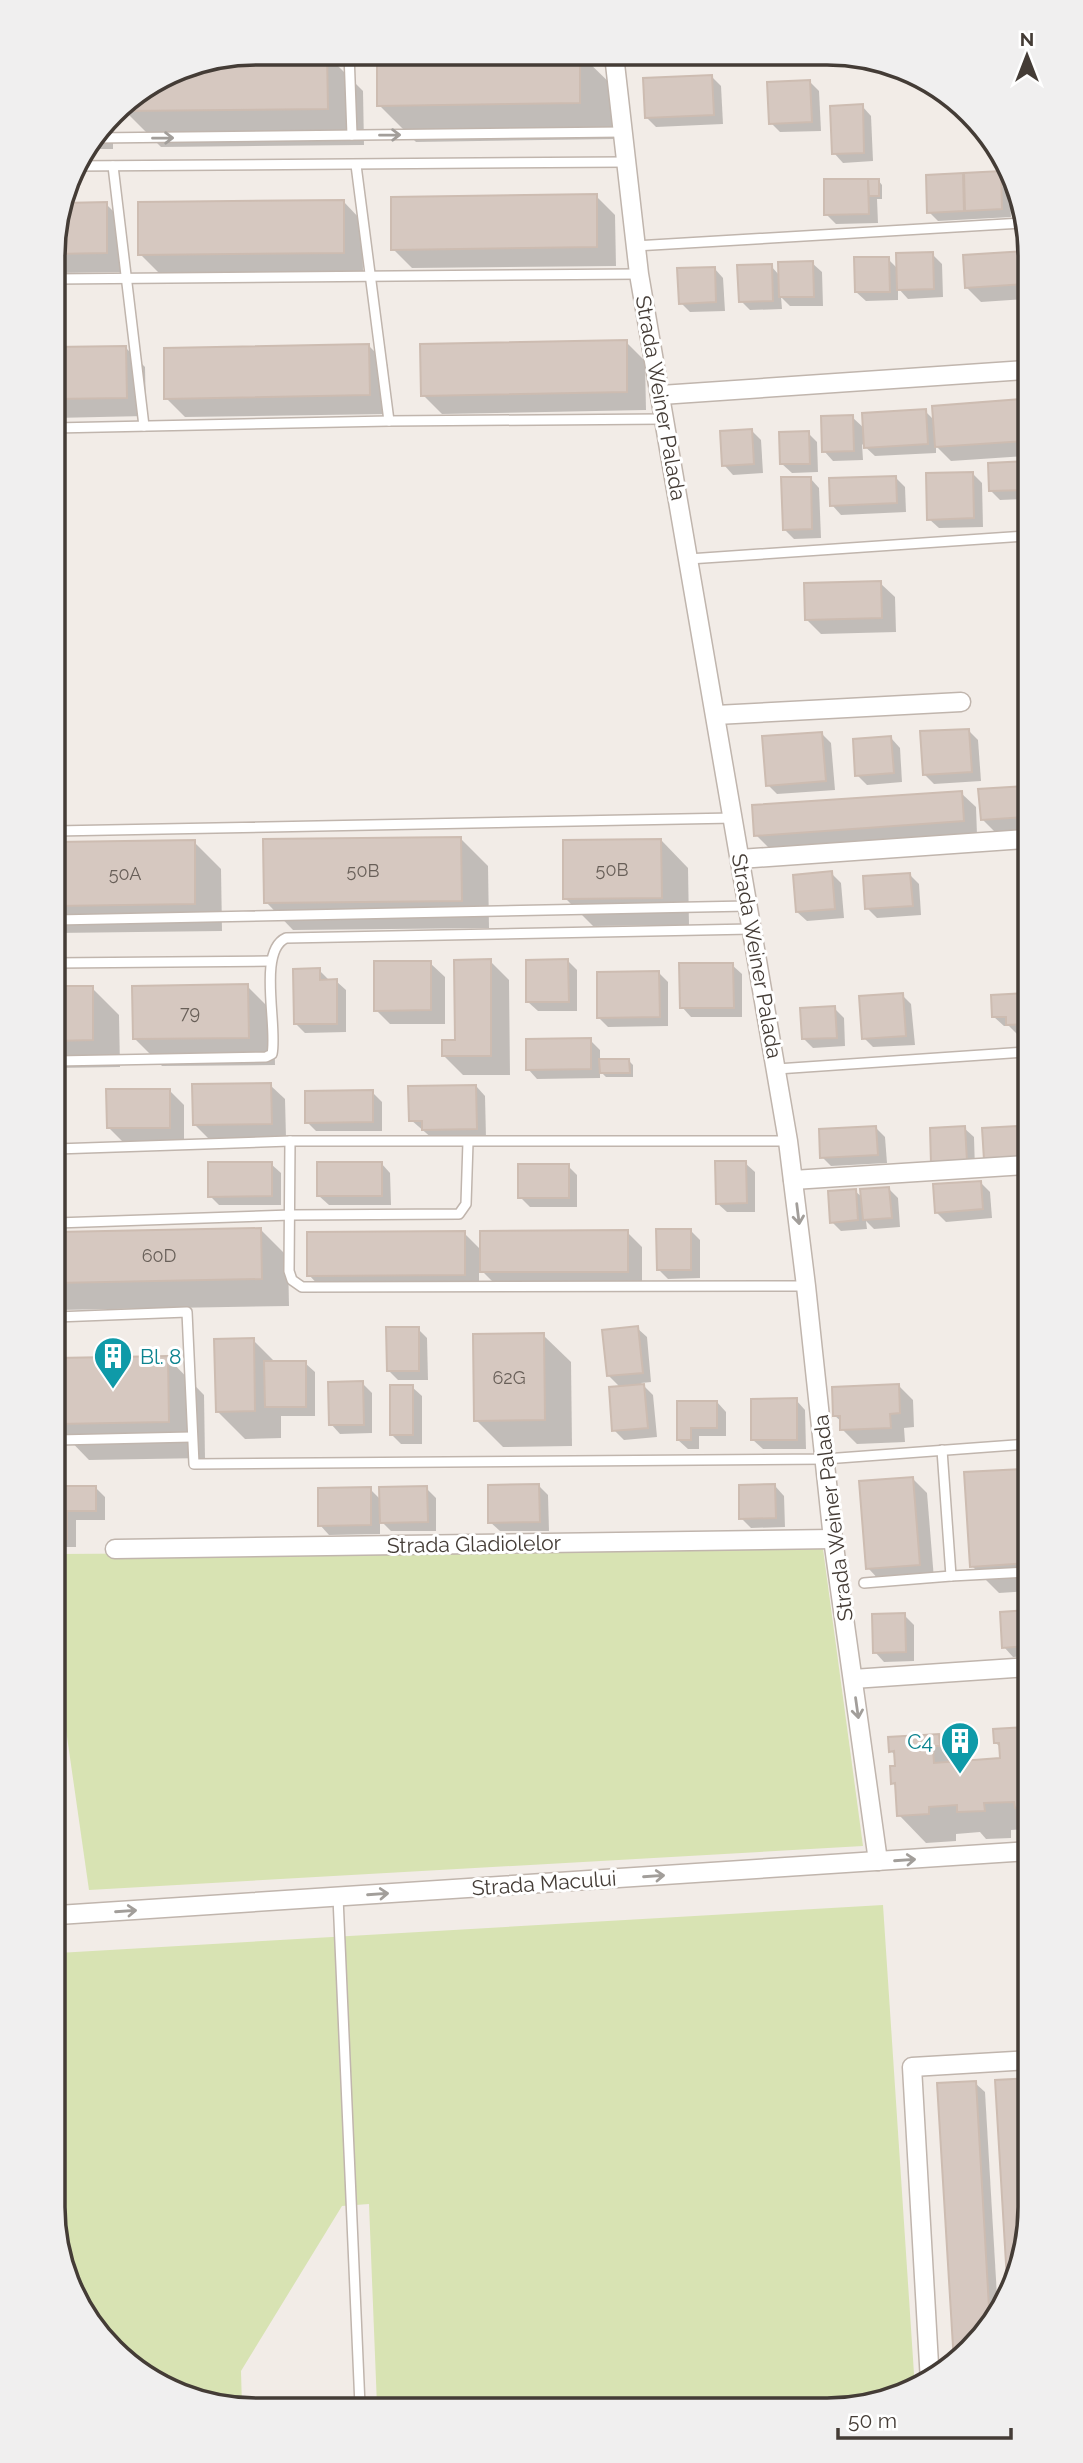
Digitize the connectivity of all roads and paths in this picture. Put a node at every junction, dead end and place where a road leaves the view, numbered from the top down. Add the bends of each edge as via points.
1 (349, 65) edge
2 (615, 65) edge
3 (624, 132) junction
4 (352, 135) junction
5 (105, 138) edge
6 (626, 162) junction
7 (356, 165) junction
8 (87, 166) edge
9 (114, 166) junction
10 (1016, 224) edge
11 (635, 246) junction
12 (639, 274) junction
13 (370, 277) junction
14 (127, 278) junction
15 (65, 279) edge
16 (1018, 370) edge
17 (661, 395) junction
18 (665, 419) junction
19 (388, 421) junction
20 (144, 426) junction
21 (65, 428) edge
22 (1018, 536) edge
23 (689, 559) junction
24 (961, 702) dead end
25 (716, 715) junction
26 (734, 818) junction
27 (65, 831) edge
28 (1018, 840) edge
29 (740, 859) junction
30 (748, 906) junction
31 (65, 920) edge
32 (752, 929) junction
33 (271, 961) junction
34 (65, 963) edge
35 (1018, 1053) edge
36 (65, 1061) edge
37 (777, 1069) junction
38 (290, 1141) junction
39 (788, 1141) junction
40 (468, 1142) junction
41 (65, 1149) edge
42 (1018, 1166) edge
43 (793, 1180) junction
44 (290, 1215) junction
45 (65, 1223) edge
46 (806, 1286) junction
47 (65, 1317) edge
48 (192, 1437) junction
49 (65, 1440) edge
50 (1018, 1445) edge
51 (942, 1450) junction
52 (825, 1459) junction
53 (833, 1539) junction
54 (115, 1549) dead end
55 (1018, 1573) edge
56 (951, 1576) junction
57 (864, 1583) dead end
58 (1018, 1668) edge
59 (853, 1679) junction
60 (1018, 1852) edge
61 (878, 1861) junction
62 (338, 1897) junction
63 (65, 1915) edge
64 (1018, 2061) edge
65 (929, 2369) edge
66 (360, 2398) edge

1 - 4 lane
2 - 3 street, Strada Weiner Palada
4 -> 3 lane
3 - 6 street, Strada Weiner Palada
5 -> 4 lane
6 - 7 lane
6 - 11 street, Strada Weiner Palada
7 - 9 lane
7 - 13 lane
8 - 9 lane
9 - 14 lane
10 - 11 lane
11 - 12 street, Strada Weiner Palada
12 - 13 lane
12 - 17 street, Strada Weiner Palada
13 - 14 lane
13 - 19 lane
14 - 15 lane
14 - 20 lane
16 - 17 street
17 - 18 street, Strada Weiner Palada
18 - 19 lane
18 - 23 street, Strada Weiner Palada
19 - 20 lane
20 - 21 lane
22 - 23 lane
23 - 25 street, Strada Weiner Palada
24 - 25 street
25 - 26 street, Strada Weiner Palada
26 - 27 lane
26 - 29 street, Strada Weiner Palada
28 - 29 street
29 - 30 street, Strada Weiner Palada
30 - 31 lane
30 - 32 street, Strada Weiner Palada
32 - 33 lane via 299,936 277,944
32 - 37 street, Strada Weiner Palada
33 - 34 lane
33 - 36 lane via 273,1048 266,1057
35 - 37 lane
37 - 39 street, Strada Weiner Palada
38 - 40 lane
38 - 41 lane
38 - 44 lane
39 - 40 lane
39 - 43 street, Strada Weiner Palada
40 - 44 lane via 466,1204 458,1214
42 - 43 street
43 -> 46 street, Strada Weiner Palada
44 - 45 lane
44 - 46 lane via 289,1271 302,1287
46 - 52 street, Strada Weiner Palada
47 - 48 lane via 187,1312
48 - 49 lane
48 - 52 lane via 194,1464
50 - 51 lane
51 - 52 lane
51 - 56 lane
52 - 53 street, Strada Weiner Palada
53 - 54 street, Strada Gladiolelor
53 - 59 street, Strada Weiner Palada
55 - 56 lane
56 - 57 lane
58 - 59 street
59 -> 61 street, Strada Weiner Palada
61 -> 60 street, Strada Macului
62 -> 61 street, Strada Macului
63 -> 62 street, Strada Macului
62 - 66 lane
64 - 65 street via 912,2067

